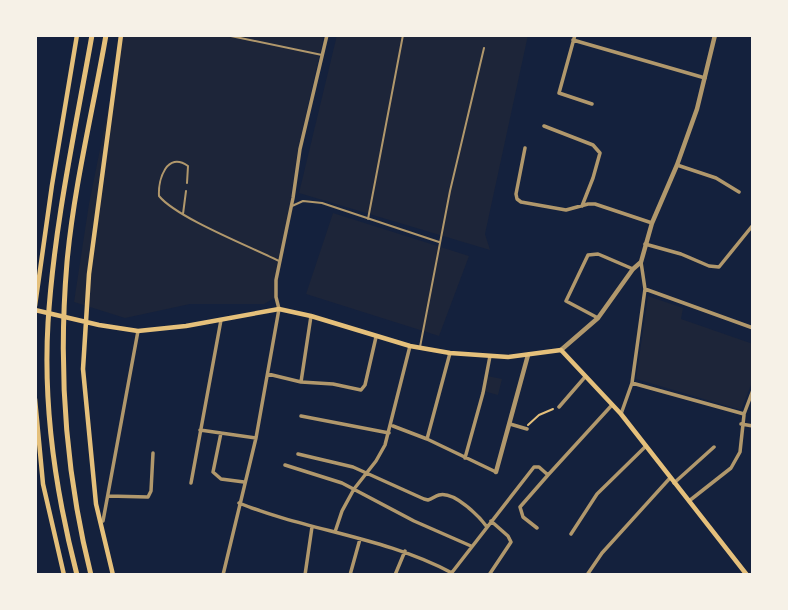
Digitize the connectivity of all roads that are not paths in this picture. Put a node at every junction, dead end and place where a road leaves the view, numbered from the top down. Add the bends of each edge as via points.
1 (77, 35) edge
2 (92, 35) edge
3 (106, 35) edge
4 (121, 35) edge
5 (226, 35) edge
6 (327, 35) edge
7 (404, 35) edge
8 (715, 35) edge
9 (574, 37) edge
10 (484, 48) dead end
11 (323, 55) junction
12 (705, 78) junction
13 (592, 104) dead end
14 (544, 126) dead end
15 (525, 148) dead end
16 (677, 165) junction
17 (187, 183) dead end
18 (186, 191) dead end
19 (739, 192) dead end
20 (292, 206) junction
21 (582, 206) junction
22 (183, 214) junction
23 (368, 219) junction
24 (652, 223) junction
25 (753, 225) edge
26 (439, 242) junction
27 (645, 244) junction
28 (641, 261) junction
29 (280, 262) junction
30 (633, 269) junction
31 (645, 289) junction
32 (35, 308) edge
33 (279, 309) junction
34 (311, 316) junction
35 (598, 318) junction
36 (221, 320) junction
37 (85, 322) junction
38 (753, 328) edge
39 (138, 331) junction
40 (376, 337) junction
41 (410, 346) junction
42 (420, 348) junction
43 (561, 350) junction
44 (450, 353) junction
45 (527, 355) junction
46 (490, 356) junction
47 (268, 374) junction
48 (587, 375) junction
49 (301, 382) junction
50 (632, 383) junction
51 (752, 392) edge
52 (35, 399) edge
53 (612, 405) junction
54 (559, 407) road end
55 (621, 414) junction
56 (744, 414) junction
57 (301, 416) dead end
58 (509, 424) junction
59 (741, 424) junction
60 (392, 426) junction
61 (753, 426) edge
62 (527, 429) road end
63 (200, 430) junction
64 (221, 433) junction
65 (389, 433) junction
66 (256, 438) junction
67 (427, 439) junction
68 (646, 446) junction
69 (714, 447) dead end
70 (153, 453) dead end
71 (298, 454) dead end
72 (465, 458) junction
73 (285, 465) dead end
74 (496, 472) joint
75 (367, 473) junction
76 (548, 475) junction
77 (672, 480) junction
78 (244, 482) junction
79 (191, 483) dead end
80 (354, 489) junction
81 (108, 496) junction
82 (689, 502) junction
83 (239, 503) junction
84 (103, 521) dead end
85 (491, 521) junction
86 (312, 527) junction
87 (487, 527) junction
88 (537, 528) dead end
89 (335, 532) junction
90 (571, 534) dead end
91 (360, 539) junction
92 (472, 547) junction
93 (405, 551) junction
94 (451, 574) edge
95 (744, 574) edge
96 (64, 575) edge
97 (77, 575) edge
98 (91, 575) edge
99 (113, 575) edge
100 (223, 575) edge
101 (305, 575) edge
102 (350, 575) edge
103 (395, 575) edge
104 (489, 575) edge
105 (587, 575) edge

1 - 32 main road
2 - 97 highway via 57,234 47,356 52,438
3 - 98 highway via 74,212 62,383 67,445
4 - 37 main road
5 - 11 lane
6 - 11 street
7 - 23 lane
8 - 12 street
9 - 12 street
9 - 13 street via 559,93
10 - 26 lane
11 - 20 street via 300,149
12 - 16 street
14 - 21 street via 593,145 600,153
15 - 21 street via 517,199 566,210
16 - 19 street via 716,178
16 - 24 street
17 - 22 lane via 188,166 175,162 164,168 158,188 166,204
18 - 22 lane
20 - 23 lane via 312,201
20 - 29 street
21 - 24 street via 594,204
22 - 29 lane
23 - 26 lane
24 - 27 street
25 - 27 street via 719,267
26 - 42 lane
27 - 28 street
28 - 30 street
28 - 31 street
29 - 33 street via 276,280
30 - 35 street
30 - 35 street via 598,254 588,255 566,301
31 - 38 street
31 - 50 street
32 - 37 main road
33 - 34 main road
33 - 36 main road
33 - 47 street
34 - 40 main road
34 - 49 street
35 - 43 street
36 - 39 main road
36 - 63 street
37 - 39 main road
37 - 99 main road via 83,369 96,504
39 - 81 street
40 - 41 main road
40 - 49 street via 363,388
41 - 42 main road
41 - 60 street
42 - 44 main road
43 - 45 main road
43 - 48 main road
44 - 46 main road
44 - 67 street
45 - 46 main road
45 - 58 street
46 - 72 street
47 - 49 street
47 - 66 street
48 - 53 main road
48 - 54 street
50 - 55 street
50 - 56 street
51 - 56 street
52 - 96 main road via 43,484
53 - 55 main road
53 - 76 street
55 - 68 main road
56 - 59 street
57 - 65 street
58 - 62 street
58 - 74 street
59 - 61 street
59 - 82 street via 737,461
60 - 65 street
60 - 67 street
63 - 64 street
63 - 79 street
64 - 66 street
64 - 78 street via 213,472 221,479
65 - 75 street
66 - 78 street
67 - 72 street
68 - 77 main road
68 - 90 street via 597,494
69 - 77 street
70 - 81 street via 148,497
71 - 75 street
72 - 74 street
73 - 80 street
75 - 80 street
75 - 87 street via 424,499 441,494 449,497 474,511
76 - 85 street via 534,467
76 - 88 street via 520,508 523,517
77 - 82 main road
77 - 105 street
78 - 83 street
80 - 89 street
80 - 92 street
81 - 84 street
82 - 95 main road
83 - 86 street
83 - 100 street
85 - 87 street
85 - 104 street via 511,541
86 - 89 street
86 - 101 street
87 - 92 street
89 - 91 street
91 - 93 street
91 - 102 street
92 - 94 street
93 - 94 street
93 - 103 street

